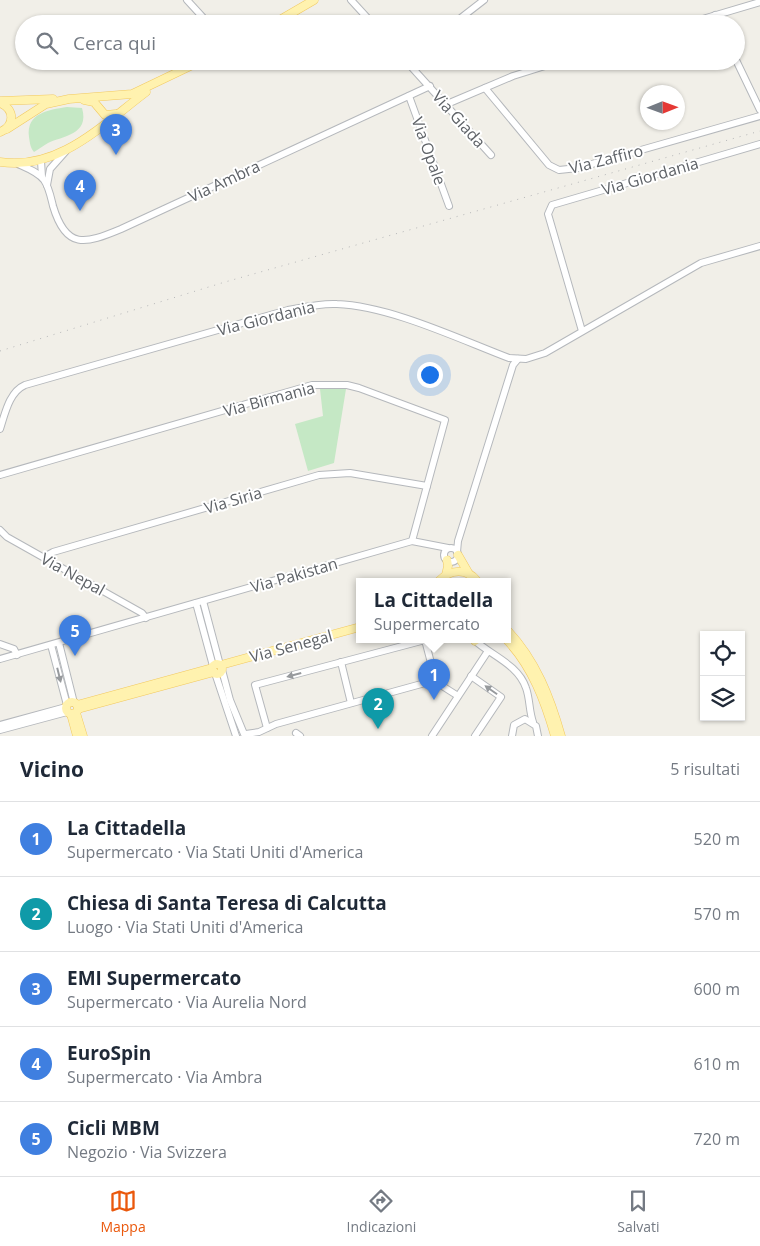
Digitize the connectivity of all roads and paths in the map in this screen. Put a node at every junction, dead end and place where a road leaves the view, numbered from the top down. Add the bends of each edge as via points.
1 (187, 0) edge
2 (314, 0) edge
3 (351, 0) edge
4 (484, 0) edge
5 (760, 2) edge
6 (201, 15) edge
7 (288, 15) edge
8 (365, 15) edge
9 (465, 15) edge
10 (716, 15) edge
11 (184, 70) edge
12 (415, 70) edge
13 (532, 70) edge
14 (741, 70) edge
15 (158, 84) junction
16 (430, 86) junction
17 (485, 88) junction
18 (409, 96) junction
19 (69, 99) junction
20 (0, 102) edge
21 (447, 104) junction
22 (99, 110) junction
23 (760, 110) edge
24 (118, 114) junction
25 (760, 116) edge
26 (2, 132) edge
27 (81, 141) junction
28 (760, 144) edge
29 (66, 151) junction
30 (491, 155) dead end
31 (41, 161) junction
32 (0, 162) edge
33 (18, 164) junction
34 (49, 174) junction
35 (45, 182) junction
36 (449, 206) dead end
37 (760, 246) edge
38 (582, 331) junction
39 (516, 363) junction
40 (0, 430) edge
41 (0, 475) edge
42 (427, 486) junction
43 (0, 530) edge
44 (412, 540) junction
45 (458, 541) junction
46 (446, 549) junction
47 (458, 553) junction
48 (44, 557) junction
49 (447, 560) junction
50 (469, 574) junction
51 (446, 575) junction
52 (442, 578) edge
53 (474, 578) edge
54 (200, 602) junction
55 (146, 618) junction
56 (356, 628) edge
57 (356, 633) edge
58 (511, 635) edge
59 (59, 643) junction
60 (414, 643) edge
61 (427, 643) edge
62 (478, 643) edge
63 (509, 643) edge
64 (0, 644) edge
65 (51, 645) junction
66 (488, 650) junction
67 (17, 655) junction
68 (0, 659) edge
69 (341, 662) junction
70 (217, 669) junction
71 (471, 676) junction
72 (436, 682) junction
73 (458, 696) junction
74 (351, 703) junction
75 (529, 703) junction
76 (72, 708) junction
77 (520, 720) junction
78 (533, 722) junction
79 (0, 725) edge
80 (266, 728) junction
81 (0, 730) edge
82 (257, 734) edge
83 (240, 735) edge
84 (511, 735) edge
85 (77, 736) edge
86 (83, 736) edge
87 (432, 736) edge
88 (476, 736) edge
89 (538, 736) edge
90 (555, 736) edge
91 (561, 736) edge

1 - 6 street
2 - 7 main road
3 - 8 street
4 - 9 street
5 - 10 street
11 - 15 main road
12 - 16 street, Via Giada
13 - 17 street
14 - 23 street
15 - 19 main road via 132,94
15 - 24 main road
16 - 18 street, Via Ambra
16 - 21 street, Via Giada
17 - 21 street
17 - 25 street, Via Zaffiro via 549,164 559,170 578,168
18 - 35 street, Via Ambra via 96,240 80,241 68,235 58,221
18 - 36 street, Via Opale
19 - 20 main road
19 - 22 main road via 94,102
19 - 26 main road via 40,107
20 - 26 main road via 11,114 11,122
21 - 30 street, Via Giada
22 - 24 main road via 108,116
22 - 27 main road via 97,124
24 - 27 main road
27 - 29 main road
28 - 38 street, Via Giordania via 552,205 548,214
29 - 31 main road
29 - 34 street
31 - 33 main road
31 - 34 street
31 - 35 street, Via Ambra via 40,170
32 - 33 main road
33 - 35 street
34 - 35 street
37 - 38 street, Via Giordania via 701,263
38 - 39 street, Via Giordania via 545,352
39 - 40 street, Via Giordania via 384,311 352,305 315,305 24,385 12,395
39 - 45 street
41 - 42 street, Via Birmania via 312,385 328,384 359,388 445,420
42 - 44 street, Via Birmania
42 - 48 street, Via Siria via 350,473 319,475
43 - 48 street, Via Nepal via 6,537
44 - 46 street
44 - 54 street, Via Pakistan
45 - 46 street
45 - 47 street
46 - 47 street
46 - 49 street
47 - 49 street via 455,560
47 - 50 main road
48 - 55 street, Via Nepal
49 - 51 main road
50 - 51 main road via 460,571
50 - 53 main road
51 - 52 main road
54 - 55 street, Via Pakistan
54 - 70 street
55 - 59 street, Via Pakistan
56 - 70 main road, Via Senegal
57 - 70 main road, Via Senegal
58 - 91 main road via 540,676
59 - 65 street, Via Pakistan
59 - 76 street
60 - 69 street
61 - 72 street
62 - 66 street
63 - 90 main road via 540,691
64 - 67 street via 14,649
65 - 67 street, Via Pakistan
65 -> 76 street
66 - 71 street
66 - 75 street via 516,671 526,686
67 - 68 street, Via Pakistan
69 - 74 street
69 -> 80 street via 255,685
70 - 76 main road, Via Senegal
70 - 83 street
71 - 73 street
88 -> 71 street via 502,697
72 - 73 street
72 - 74 street
73 - 87 street
74 - 80 street
75 - 77 street via 527,713
75 - 78 street
76 - 79 street, Via Senegal
76 - 81 street, Via Senegal
76 - 85 main road
76 - 86 main road
77 - 78 street
77 - 84 street via 514,725
78 - 89 street
80 - 82 street
82 - 83 street

